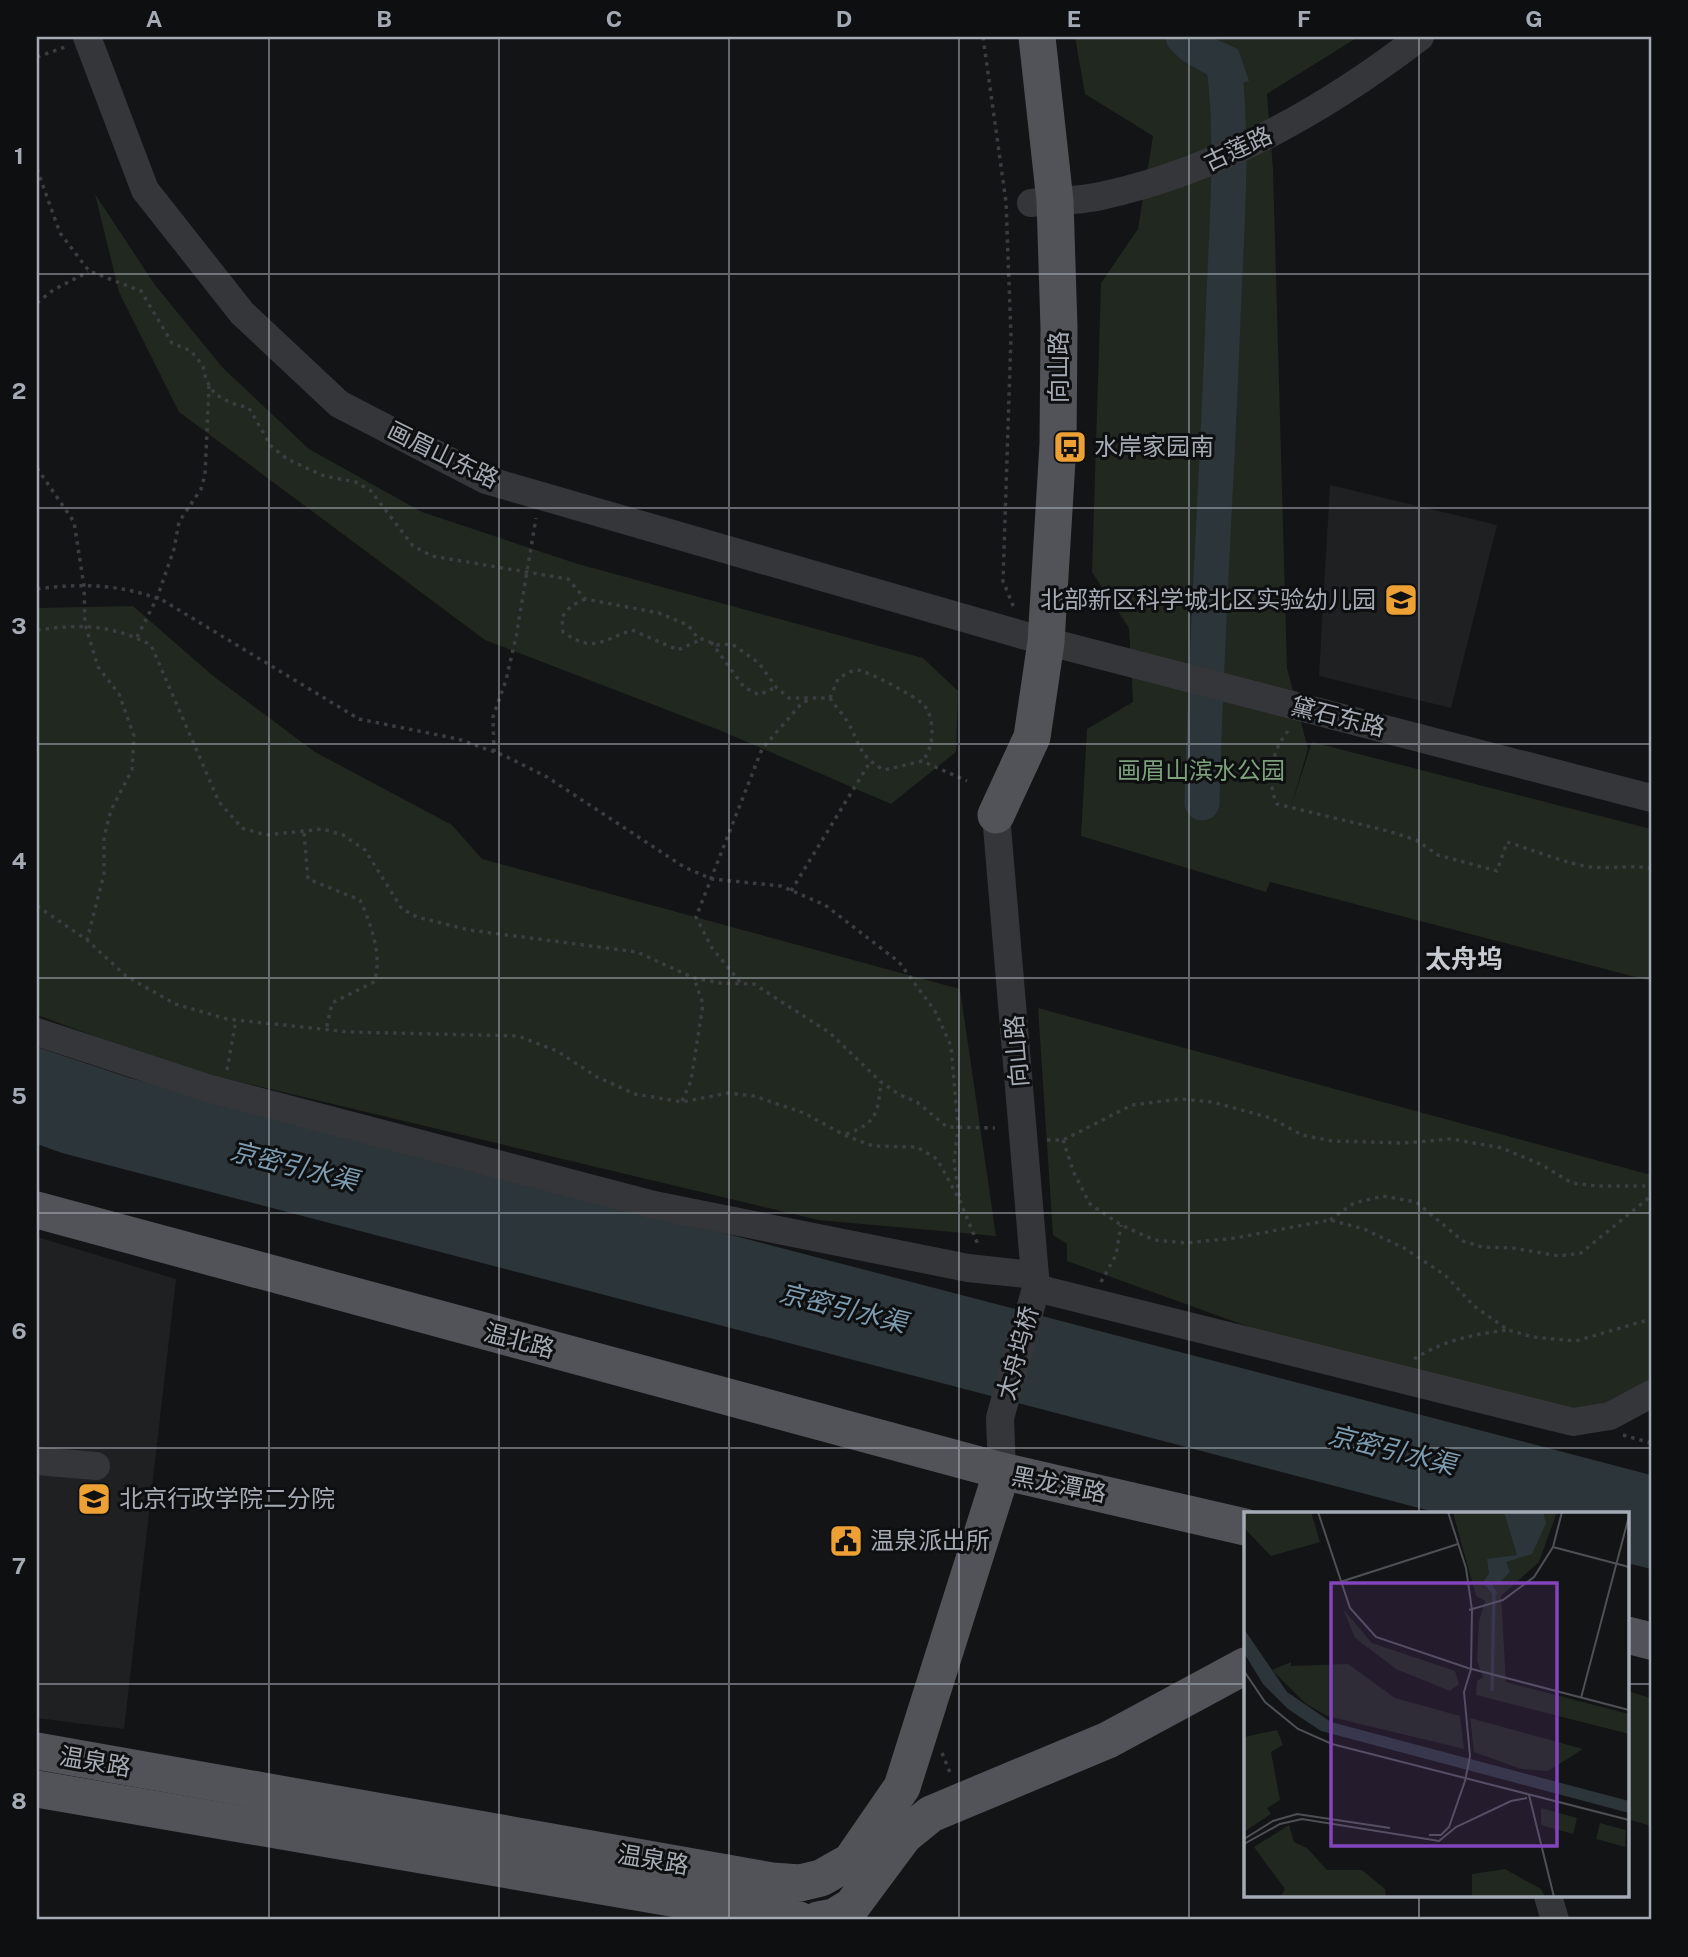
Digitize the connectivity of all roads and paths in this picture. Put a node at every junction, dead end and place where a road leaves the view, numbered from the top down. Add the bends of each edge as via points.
1 (983, 37) edge
2 (1010, 37) edge
3 (1037, 37) edge
4 (1420, 37) edge
5 (88, 38) edge
6 (37, 57) edge
7 (37, 169) edge
8 (1043, 202) junction
9 (89, 271) junction
10 (37, 303) edge
11 (209, 385) junction
12 (37, 468) edge
13 (540, 495) junction
14 (527, 572) junction
15 (84, 586) junction
16 (37, 589) edge
17 (157, 598) junction
18 (585, 599) junction
19 (85, 624) junction
20 (37, 630) edge
21 (137, 638) junction
22 (702, 638) junction
23 (1036, 639) junction
24 (711, 642) junction
25 (776, 687) junction
26 (811, 698) junction
27 (830, 698) junction
28 (1288, 731) dead end
29 (494, 752) junction
30 (922, 761) junction
31 (870, 762) junction
32 (967, 781) dead end
33 (1651, 798) edge
34 (996, 815) joint
35 (304, 833) junction
36 (1651, 869) edge
37 (712, 879) junction
38 (791, 891) junction
39 (37, 906) edge
40 (86, 940) junction
41 (694, 978) junction
42 (740, 982) junction
43 (236, 1020) junction
44 (326, 1030) junction
45 (37, 1032) edge
46 (881, 1082) junction
47 (223, 1092) junction
48 (682, 1101) junction
49 (958, 1127) junction
50 (995, 1128) dead end
51 (844, 1135) junction
52 (1651, 1186) edge
53 (1651, 1196) edge
54 (960, 1201) junction
55 (37, 1210) edge
56 (1330, 1220) junction
57 (1121, 1225) junction
58 (989, 1270) junction
59 (1035, 1281) junction
60 (1079, 1298) junction
61 (1651, 1319) edge
62 (1508, 1330) junction
63 (1408, 1362) dead end
64 (1651, 1394) edge
65 (37, 1461) edge
66 (96, 1466) dead end
67 (1002, 1471) junction
68 (1244, 1527) edge
69 (1244, 1551) edge
70 (1628, 1616) edge
71 (1651, 1621) edge
72 (1628, 1635) edge
73 (1651, 1641) edge
74 (1244, 1668) edge
75 (37, 1751) edge
76 (37, 1789) edge
77 (1549, 1898) edge
78 (780, 1906) edge
79 (818, 1920) edge
80 (1555, 1920) edge

1 - 23 path, 向山路 via 1006,202 1011,336 1003,582
2 - 8 main road, 向山路
3 - 8 main road, 向山路
4 - 8 street, 古莲路 via 1368,76 1281,129 1196,168 1100,197
5 - 6 path
5 - 13 street, 画眉山东路 via 145,190 242,313 339,404 486,480
7 - 9 path via 60,233
8 - 23 main road, 向山路 via 1059,411
9 - 10 path
9 - 11 path via 141,291 172,343 191,351 204,366
11 - 14 path via 215,394 249,408 271,446 298,467 356,482 371,491 413,546 432,556
11 - 17 path via 205,475 179,522
12 - 15 path via 74,522
13 - 14 path
13 - 23 street, 画眉山东路
14 - 18 path via 568,579
14 - 29 path via 508,670 493,717
15 - 16 path
15 - 17 path via 136,589
15 - 19 path
17 - 21 path
17 - 29 path via 359,719 458,739
18 - 22 path via 659,613 688,625
18 - 22 path via 562,617 563,632 581,645 632,629 678,650
19 - 20 path
19 - 21 path
19 - 40 path via 98,667 119,694 134,736 132,770 111,810 104,837 104,874
21 - 35 path via 151,645 219,802 242,828 266,835
22 - 24 path
23 - 33 street, 黛石东路
23 - 34 main road, 向山路 via 1032,737
24 - 25 path via 732,644 759,663
24 - 25 path via 744,687 759,695
25 - 26 path via 789,698
26 - 27 path
26 - 37 path via 762,749
27 - 30 path via 838,678 856,670 870,673 924,705 932,722 928,755
27 - 31 path
28 - 36 path via 1272,764 1270,789 1277,804 1388,831 1416,840 1438,855 1496,871 1507,842 1588,867 1628,864
29 - 37 path via 547,777 648,845
30 - 31 path via 884,770
30 - 32 path
31 - 38 path
34 - 59 street, 向山路
35 - 41 path via 323,829 343,835 365,850 402,909 417,917 469,930 637,952
35 - 44 path via 308,879 359,900 368,917 379,967 374,982 332,1003
37 - 38 path
37 - 42 path via 696,917 712,948
38 - 49 path via 825,905 899,962 935,1011 951,1046
39 - 40 path
40 - 43 path via 126,976 175,1004
41 - 42 path via 720,984
41 - 48 path via 704,1004 691,1080
42 - 46 path via 754,984 830,1033
43 - 44 path
43 - 47 path
44 - 48 path via 518,1036 557,1051 635,1094
45 - 47 street
46 - 49 path via 917,1102 947,1127
46 - 51 path via 879,1110 864,1128
47 - 58 street via 654,1205
48 - 51 path via 728,1093 754,1096 804,1113
49 - 50 path
49 - 54 path via 954,1163
51 - 54 path via 873,1146 918,1147 937,1159
52 - 57 path via 1572,1183 1502,1148 1451,1139 1332,1141 1302,1135 1271,1118 1212,1102 1180,1099 1132,1105 1063,1140 1090,1204
53 - 56 path via 1581,1253 1559,1256 1463,1241 1416,1202 1382,1196 1354,1203
54 - 58 path
55 - 67 main road, 温北路
56 - 57 path via 1186,1243 1154,1240
56 - 62 path via 1364,1229 1404,1248 1445,1275 1474,1306
57 - 60 path via 1116,1255 1099,1286
58 - 59 street
59 - 60 street
59 - 67 street, 太舟坞桥 via 1000,1418
60 - 64 street via 1573,1422 1610,1416
61 - 62 path via 1576,1342
62 - 63 path via 1472,1334
65 - 66 street
67 - 68 main road, 黑龙潭路
67 - 69 main road, 黑龙潭路 via 1016,1494
67 - 78 main road, 温泉路 via 902,1787 851,1861 821,1878 800,1883
70 - 71 main road
72 - 73 main road
74 - 79 main road via 1108,1740 931,1814 904,1836 852,1906
75 - 78 main road, 温泉路
76 - 78 main road, 温泉路
77 - 80 street

